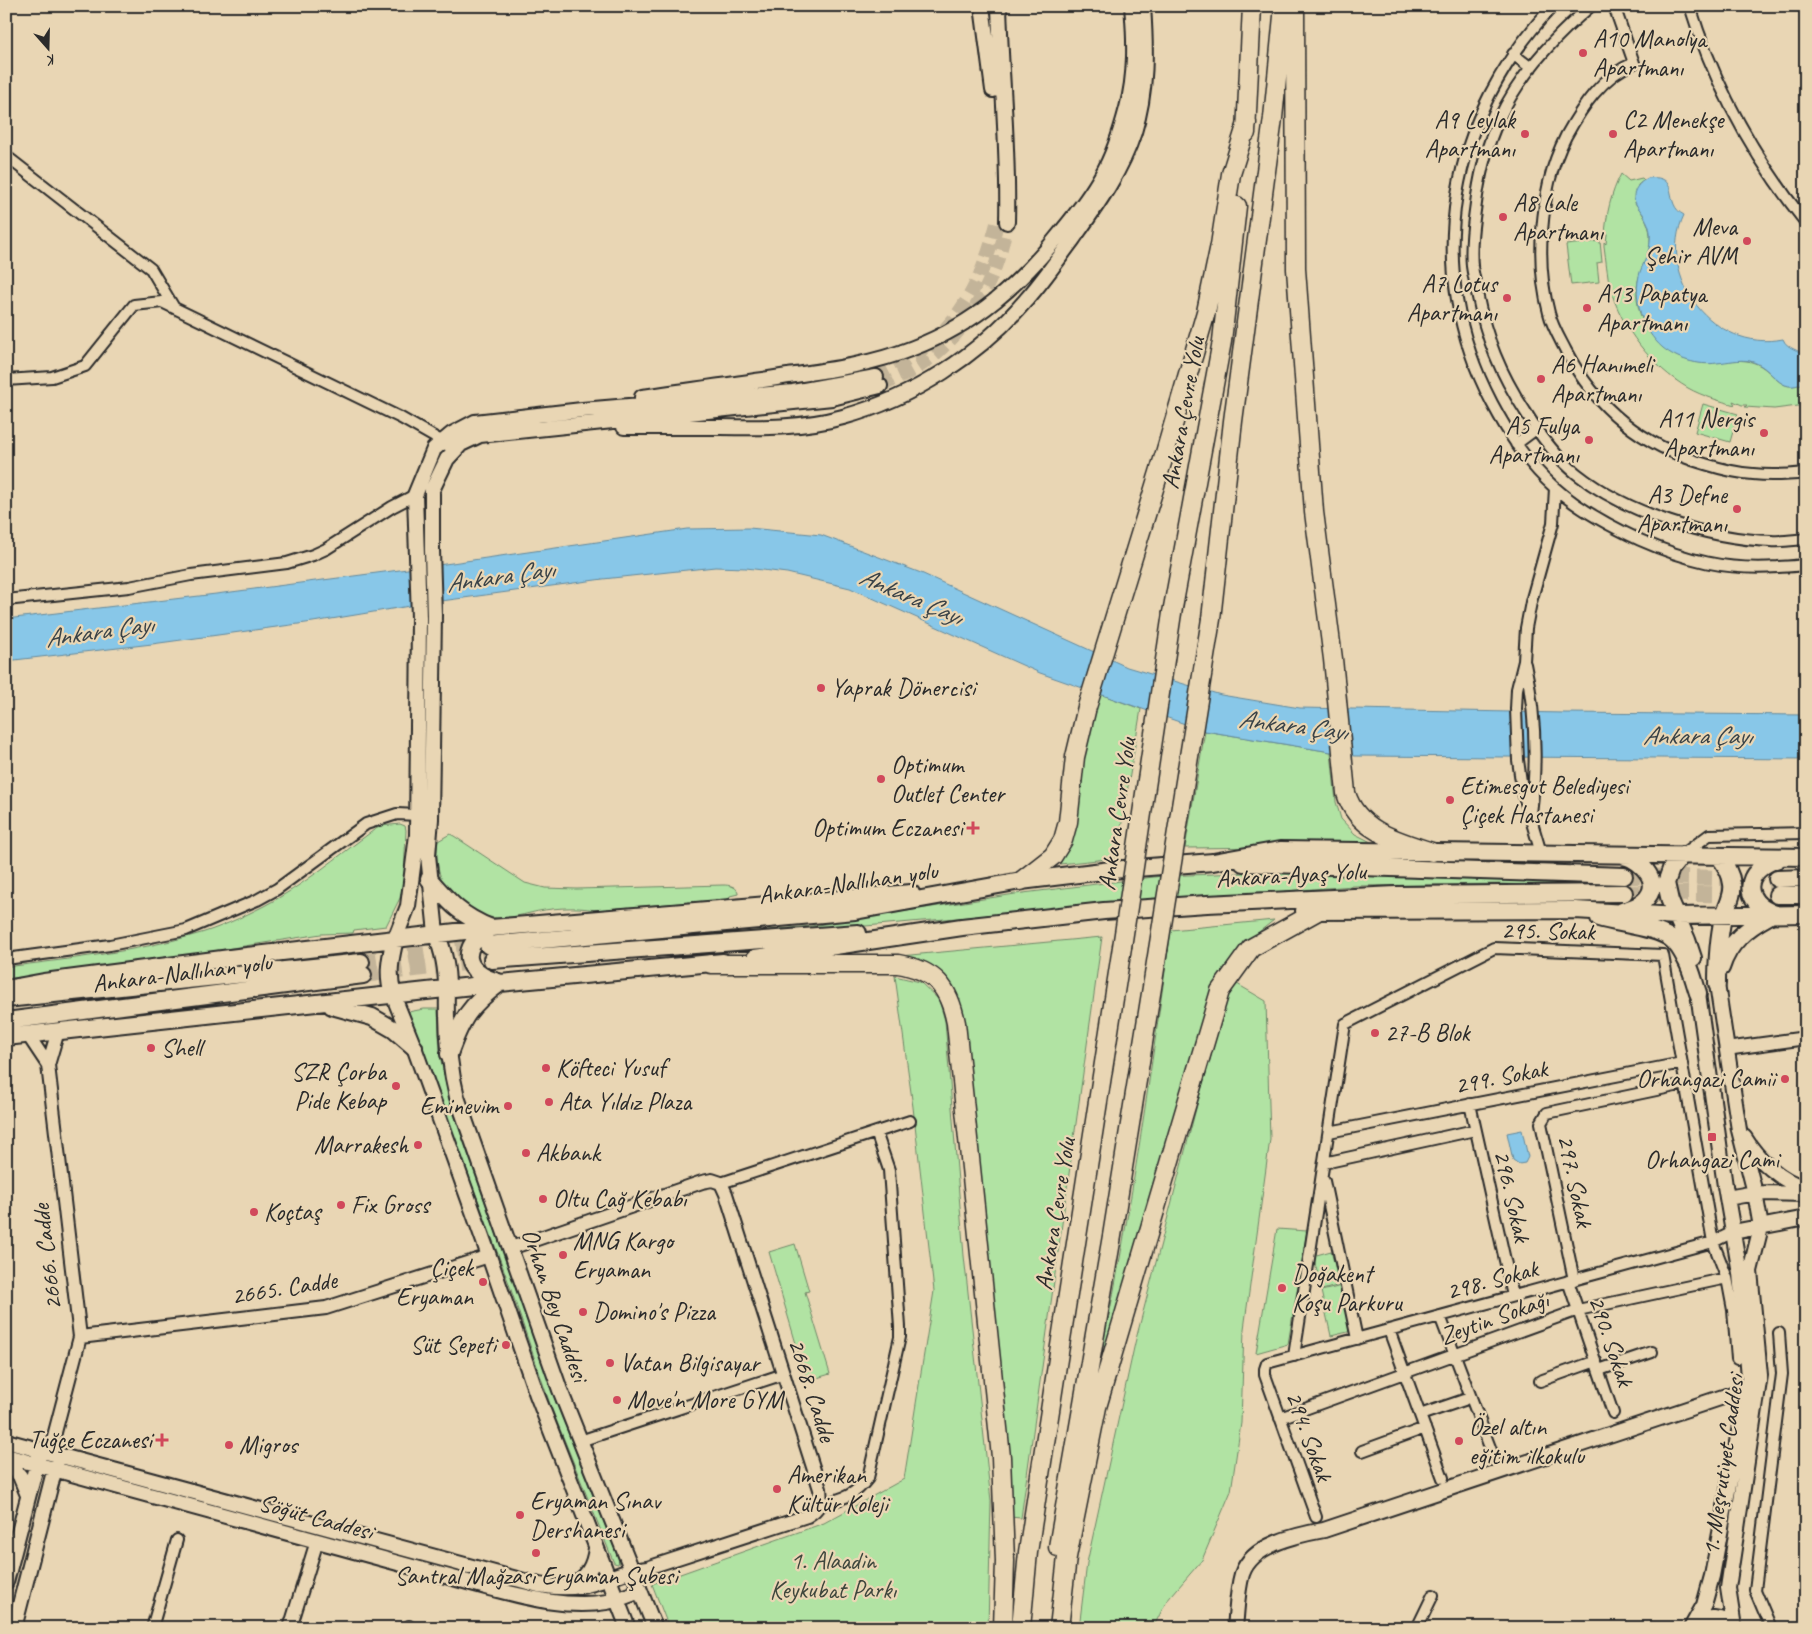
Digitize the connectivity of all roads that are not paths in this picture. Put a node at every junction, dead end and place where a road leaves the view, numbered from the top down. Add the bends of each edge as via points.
1 (982, 6) edge
2 (1000, 6) edge
3 (1132, 6) edge
4 (1143, 6) edge
5 (1252, 6) edge
6 (1284, 6) edge
7 (1295, 6) edge
8 (1552, 6) edge
9 (1591, 6) edge
10 (1614, 6) edge
11 (1690, 6) edge
12 (1513, 54) junction
13 (1531, 68) junction
14 (1247, 123) junction
15 (6, 156) edge
16 (1806, 223) edge
17 (173, 307) junction
18 (6, 380) edge
19 (878, 382) tunnel mouth
20 (557, 420) junction
21 (1536, 429) junction
22 (443, 442) junction
23 (1516, 444) junction
24 (455, 451) junction
25 (1806, 473) edge
26 (1555, 488) junction
27 (415, 495) junction
28 (1806, 538) edge
29 (1806, 564) edge
30 (6, 600) edge
31 (1524, 661) junction
32 (417, 815) junction
33 (1530, 817) junction
34 (431, 819) junction
35 (1806, 833) edge
36 (1716, 835) junction
37 (1432, 852) junction
38 (1541, 853) junction
39 (1619, 854) junction
40 (1682, 855) junction
41 (1719, 856) junction
42 (1806, 857) edge
43 (1783, 858) junction
44 (1213, 862) junction
45 (1624, 876) tunnel mouth
46 (1806, 878) edge
47 (429, 879) junction
48 (1020, 882) junction
49 (973, 890) junction
50 (1624, 893) tunnel mouth
51 (1806, 895) edge
52 (1207, 904) junction
53 (1575, 910) junction
54 (1316, 912) junction
55 (1618, 913) junction
56 (1806, 914) edge
57 (1774, 915) junction
58 (1677, 916) junction
59 (1724, 916) junction
60 (962, 927) junction
61 (491, 928) junction
62 (436, 934) junction
63 (395, 939) junction
64 (6, 959) edge
65 (711, 964) junction
66 (500, 983) junction
67 (1717, 984) junction
68 (6, 988) edge
69 (447, 989) junction
70 (1698, 993) junction
71 (394, 995) junction
72 (6, 999) edge
73 (317, 1003) junction
74 (6, 1021) edge
75 (58, 1031) junction
76 (28, 1035) junction
77 (6, 1037) edge
78 (1806, 1038) edge
79 (414, 1046) junction
80 (1726, 1050) junction
81 (448, 1054) junction
82 (1682, 1063) junction
83 (48, 1065) junction
84 (1685, 1084) junction
85 (1470, 1104) junction
86 (910, 1121) dead end
87 (1476, 1130) junction
88 (1739, 1130) junction
89 (876, 1132) junction
90 (1329, 1132) junction
91 (1323, 1168) junction
92 (721, 1183) junction
93 (1806, 1188) edge
94 (1755, 1193) junction
95 (1806, 1194) edge
96 (1727, 1198) junction
97 (1806, 1218) edge
98 (1760, 1226) junction
99 (1732, 1232) junction
100 (1713, 1242) junction
101 (511, 1248) junction
102 (489, 1256) junction
103 (1727, 1278) junction
104 (1571, 1281) junction
105 (1513, 1296) junction
106 (1578, 1310) junction
107 (1440, 1316) junction
108 (1390, 1330) junction
109 (1779, 1333) dead end
110 (80, 1337) junction
111 (1356, 1339) junction
112 (1652, 1352) dead end
113 (1455, 1355) junction
114 (1294, 1356) junction
115 (1737, 1359) dead end
116 (1597, 1366) junction
117 (1265, 1369) joint
118 (1405, 1373) junction
119 (784, 1374) junction
120 (1540, 1381) dead end
121 (1748, 1384) junction
122 (1464, 1400) dead end
123 (1613, 1413) dead end
124 (1420, 1415) junction
125 (1280, 1418) junction
126 (1425, 1428) junction
127 (53, 1440) junction
128 (6, 1441) edge
129 (580, 1441) junction
130 (40, 1450) junction
131 (1362, 1451) dead end
132 (58, 1455) junction
133 (6, 1458) edge
134 (1494, 1458) dead end
135 (36, 1464) junction
136 (54, 1469) junction
137 (1443, 1478) dead end
138 (28, 1495) junction
139 (820, 1505) junction
140 (1316, 1518) dead end
141 (177, 1540) dead end
142 (317, 1541) junction
143 (596, 1547) junction
144 (632, 1570) junction
145 (608, 1578) junction
146 (6, 1582) edge
147 (567, 1589) junction
148 (640, 1591) junction
149 (1433, 1595) dead end
150 (617, 1599) junction
151 (1734, 1627) edge
152 (14, 1628) edge
153 (152, 1628) edge
154 (290, 1628) edge
155 (628, 1628) edge
156 (655, 1628) edge
157 (1004, 1628) edge
158 (1021, 1628) edge
159 (1052, 1628) edge
160 (1059, 1628) edge
161 (1235, 1628) edge
162 (1418, 1628) edge
163 (1691, 1628) edge
164 (1771, 1628) edge

1 - 2 main road via 993,83 1003,221 1008,176
3 - 20 main road via 1135,48 1130,92 1109,161 1086,200 1046,252 1020,280 983,310 930,341 874,361 635,398
4 - 20 main road via 1146,52 1143,90 1134,131 1121,164 1102,198 1026,300 988,339 964,358 889,400 844,417 808,425 768,428
5 - 14 highway, Ankara Çevre Yolu
6 - 159 highway, Ankara Çevre Yolu, bridge via 1273,118 1210,619 1112,1236 1058,1539
7 - 37 highway via 1296,269 1314,512 1346,793 1350,805 1365,824 1398,841
8 - 12 street
9 - 13 street via 1540,55
10 - 25 street via 1634,63 1595,91 1568,134 1550,175 1541,252 1549,314 1576,370 1590,390 1617,417 1650,442 1724,470 1752,474
11 - 16 street via 1732,110 1762,162
12 - 13 street
12 - 23 street via 1486,100 1468,147 1454,211 1453,243 1454,273 1467,339 1483,385
13 - 21 street via 1498,121 1485,154 1475,208 1472,266 1487,337 1511,389
14 - 48 highway via 1231,174 1206,312 1087,706 1075,757 1063,840 1053,856
14 - 158 highway, Ankara Çevre Yolu, bridge via 1222,342 1172,613 1028,1552
15 - 17 street via 151,269
17 - 18 street via 162,302 134,305 85,366 52,377
17 - 22 street
19 - 20 main road via 832,398
20 - 22 main road via 475,422
20 - 24 main road via 480,435 461,444
21 - 23 street
21 - 28 street via 1576,473 1630,506 1668,521 1710,532 1771,542
22 - 24 street
22 - 27 main road via 434,449
23 - 26 street
24 - 34 main road via 432,490
26 - 29 street via 1575,504 1632,536 1686,558 1718,566 1752,569
26 - 31 street via 1553,523 1531,602
27 - 30 street via 313,556 287,563 191,575 130,587
27 - 32 main road via 419,618
31 - 33 street via 1531,690 1536,759
31 - 33 street via 1516,709 1518,760
32 - 34 main road
32 - 63 main road via 408,906
32 - 64 street via 397,814 366,824 277,889 186,930 110,945
33 - 38 street
34 - 47 main road
35 - 36 street
36 - 40 street via 1709,835
36 - 41 street
37 - 38 highway
37 - 44 highway via 1280,850
38 - 39 highway
39 - 40 highway
39 - 55 highway via 1634,859 1648,871 1651,888 1645,901
40 - 41 highway
40 - 58 highway via 1671,869 1666,883
41 - 43 highway
41 - 59 highway via 1729,871 1733,886
42 - 43 highway
43 - 57 highway via 1759,868 1750,886 1758,905
44 - 45 highway, Ankara-Ayaş Yolu
44 - 48 highway, Ankara-Nallıhan yolu via 1111,870
46 - 51 highway via 1777,887
47 - 61 highway via 457,909
47 - 62 main road
48 - 49 highway, Ankara-Nallıhan yolu
49 - 60 highway, Ankara-Nallıhan yolu via 855,912 490,953
49 - 61 highway via 876,894
50 - 52 highway, Ankara-Ayaş Yolu via 1396,894
52 - 54 highway
52 - 60 highway, Ankara-Ayaş Yolu
53 - 54 highway
53 - 55 highway
53 - 70 highway via 1670,938 1687,961
54 - 160 highway via 1251,948 1220,991 1097,1407 1067,1557
55 - 58 highway
56 - 57 highway
57 - 59 highway
57 - 67 highway via 1754,924 1738,937 1722,964
58 - 59 highway
58 - 70 highway via 1693,960
59 - 67 highway via 1716,957
60 - 65 highway
61 - 62 highway
61 - 66 highway via 473,941 469,959 478,974
62 - 63 highway
62 - 69 highway via 446,962
63 - 68 highway
63 - 71 highway via 390,962 390,984
65 - 66 highway
65 - 157 highway via 898,964 924,971 947,992 956,1023 1001,1457
66 - 69 highway
66 - 81 highway via 465,1014
67 - 80 main road, 1. Meşrutiyet Caddesi
69 - 71 highway
69 - 81 main road, Orhan Bey Caddesi
70 - 96 main road, 1. Meşrutiyet Caddesi
71 - 73 highway
71 - 79 main road, Orhan Bey Caddesi
72 - 74 highway, Ankara-Nallıhan yolu via 362,968
73 - 75 highway
73 - 79 highway via 372,1017
75 - 76 highway
75 - 83 street, 2666. Cadde
76 - 77 highway
76 - 83 street, 2666. Cadde
78 - 80 street
79 - 102 main road, Orhan Bey Caddesi
80 - 88 main road, 1. Meşrutiyet Caddesi
81 - 101 main road, Orhan Bey Caddesi via 457,1097
82 - 84 street, 295. Sokak
82 - 85 street, 299. Sokak
82 - 90 street, 295. Sokak via 1663,955 1494,948 1345,1024
83 - 110 street, 2666. Cadde
84 - 100 street, 295. Sokak
84 - 104 street, 297. Sokak via 1547,1113 1543,1118 1541,1123
85 - 87 street, 296. Sokak
85 - 90 street, 299. Sokak
86 - 89 street
87 - 91 street
87 - 105 street, 296. Sokak
88 - 93 main road via 1753,1152 1766,1164 1780,1176
88 - 94 main road, 1. Meşrutiyet Caddesi
89 - 92 street
89 - 139 street via 890,1176 900,1337 868,1478 860,1490 848,1497
90 - 91 street, 295. Sokak
91 - 111 street
91 - 114 street, 295. Sokak
92 - 101 street via 712,1180 702,1182
92 - 119 street, 2668. Cadde
94 - 95 main road
94 - 96 main road
94 - 98 main road, 1. Meşrutiyet Caddesi
96 - 99 main road, 1. Meşrutiyet Caddesi
97 - 98 main road
98 - 99 main road
98 - 151 main road, 1. Meşrutiyet Caddesi via 1750,1271 1760,1375 1728,1588
99 - 100 street, 298. Sokak
99 - 121 main road, 1. Meşrutiyet Caddesi via 1740,1272
100 - 103 street, 295. Sokak
100 - 104 street, 298. Sokak
101 - 129 main road, Orhan Bey Caddesi
102 - 110 street, 2665. Cadde via 326,1308
102 - 143 main road, Orhan Bey Caddesi via 537,1395
103 - 106 street, Zeytin Sokağı
103 - 115 street, 295. Sokak
104 - 105 street, 298. Sokak
104 - 106 street, 290. Sokak
105 - 107 street, 298. Sokak
106 - 113 street, Zeytin Sokağı
106 - 116 street, 290. Sokak
107 - 108 street, 298. Sokak
107 - 113 street
108 - 111 street, 298. Sokak
108 - 118 street
109 - 164 street via 1782,1374 1754,1590
110 - 127 street, 2666. Cadde
111 - 114 street, 298. Sokak
112 - 116 street
113 - 118 street, Zeytin Sokağı
113 - 134 street
114 - 117 street, 298. Sokak via 1267,1363
116 - 120 street
116 - 123 street, 290. Sokak
117 - 125 street, 294. Sokak
118 - 124 street
118 - 125 street, Zeytin Sokağı
119 - 129 street
119 - 139 street, 2668. Cadde via 820,1490
121 - 161 main road via 1262,1549 1242,1572
121 - 163 main road, 1. Meşrutiyet Caddesi via 1712,1576 1704,1605
122 - 124 street
124 - 126 street
125 - 140 street, 294. Sokak
126 - 131 street
126 - 137 street
127 - 130 street
127 - 132 street
128 - 130 main road, Söğüt Caddesi
129 - 144 main road, Orhan Bey Caddesi
130 - 132 main road, Söğüt Caddesi
130 - 135 main road
132 - 136 main road
132 - 147 main road, Söğüt Caddesi via 518,1580
133 - 135 main road, Söğüt Caddesi
133 - 138 main road via 20,1476
135 - 136 main road, Söğüt Caddesi
135 - 138 main road
136 - 142 main road, Söğüt Caddesi
136 - 152 main road
138 - 146 main road
139 - 144 street via 807,1516 647,1568
141 - 153 street
142 - 150 main road, Söğüt Caddesi via 543,1601 587,1604
142 - 154 street
143 - 145 main road, Orhan Bey Caddesi
143 - 147 main road via 595,1558 586,1575
144 - 145 main road, Söğüt Caddesi
144 - 148 main road, Orhan Bey Caddesi
145 - 147 main road, Söğüt Caddesi
145 - 150 main road, Orhan Bey Caddesi
148 - 150 main road, Söğüt Caddesi
148 - 156 main road, Orhan Bey Caddesi
149 - 162 street
150 - 155 main road, Orhan Bey Caddesi
151 - 163 main road via 1716,1617 1698,1621

